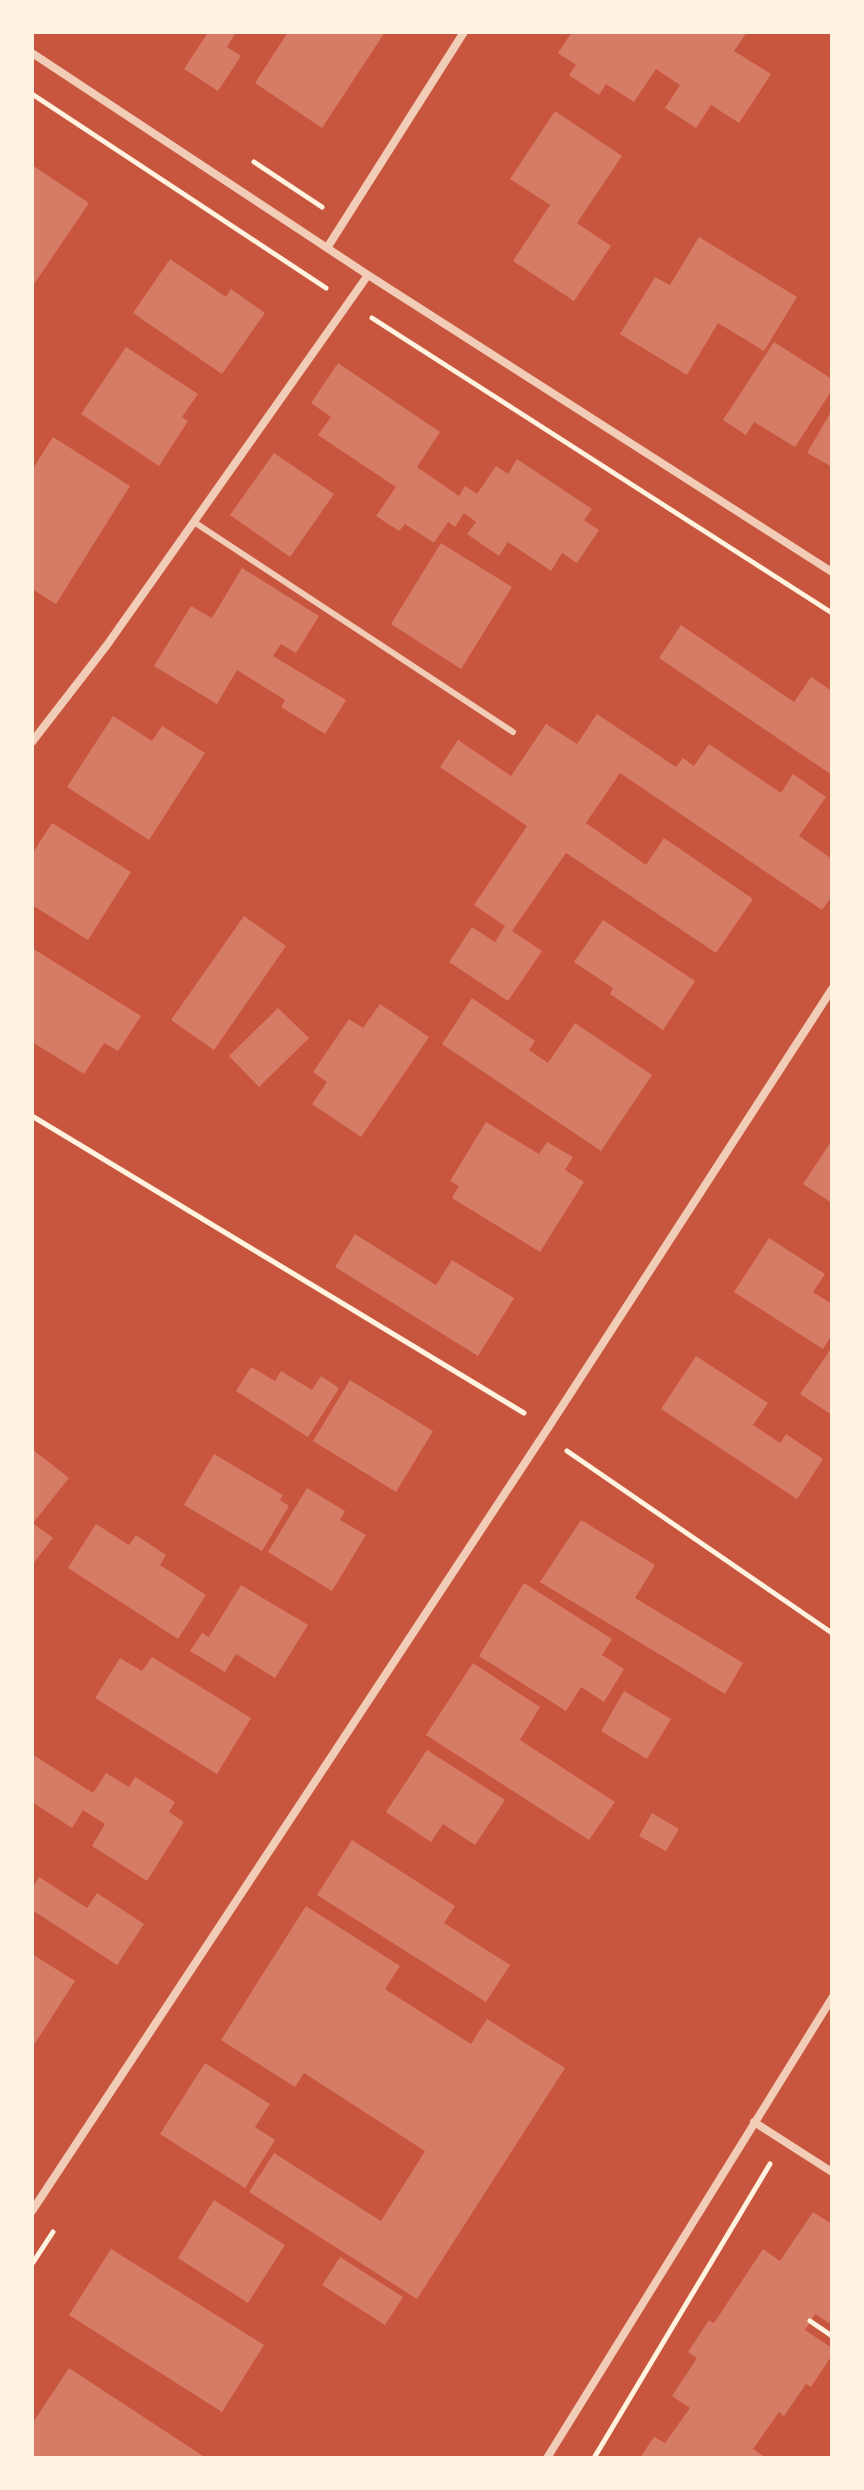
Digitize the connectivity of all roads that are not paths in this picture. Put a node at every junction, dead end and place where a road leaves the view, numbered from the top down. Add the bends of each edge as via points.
1 (464, 32) edge
2 (32, 53) edge
3 (327, 248) junction
4 (368, 275) junction
5 (194, 522) junction
6 (832, 572) edge
7 (513, 732) dead end
8 (32, 742) edge
9 (832, 989) edge
10 (832, 1998) edge
11 (754, 2122) junction
12 (832, 2172) edge
13 (32, 2211) edge
14 (547, 2458) edge

1 - 3 street
2 - 3 street
3 - 4 street
4 - 5 street
4 - 6 street
5 - 7 lane
5 - 8 street
9 - 13 street
10 - 11 street
11 - 12 street
11 - 14 street

